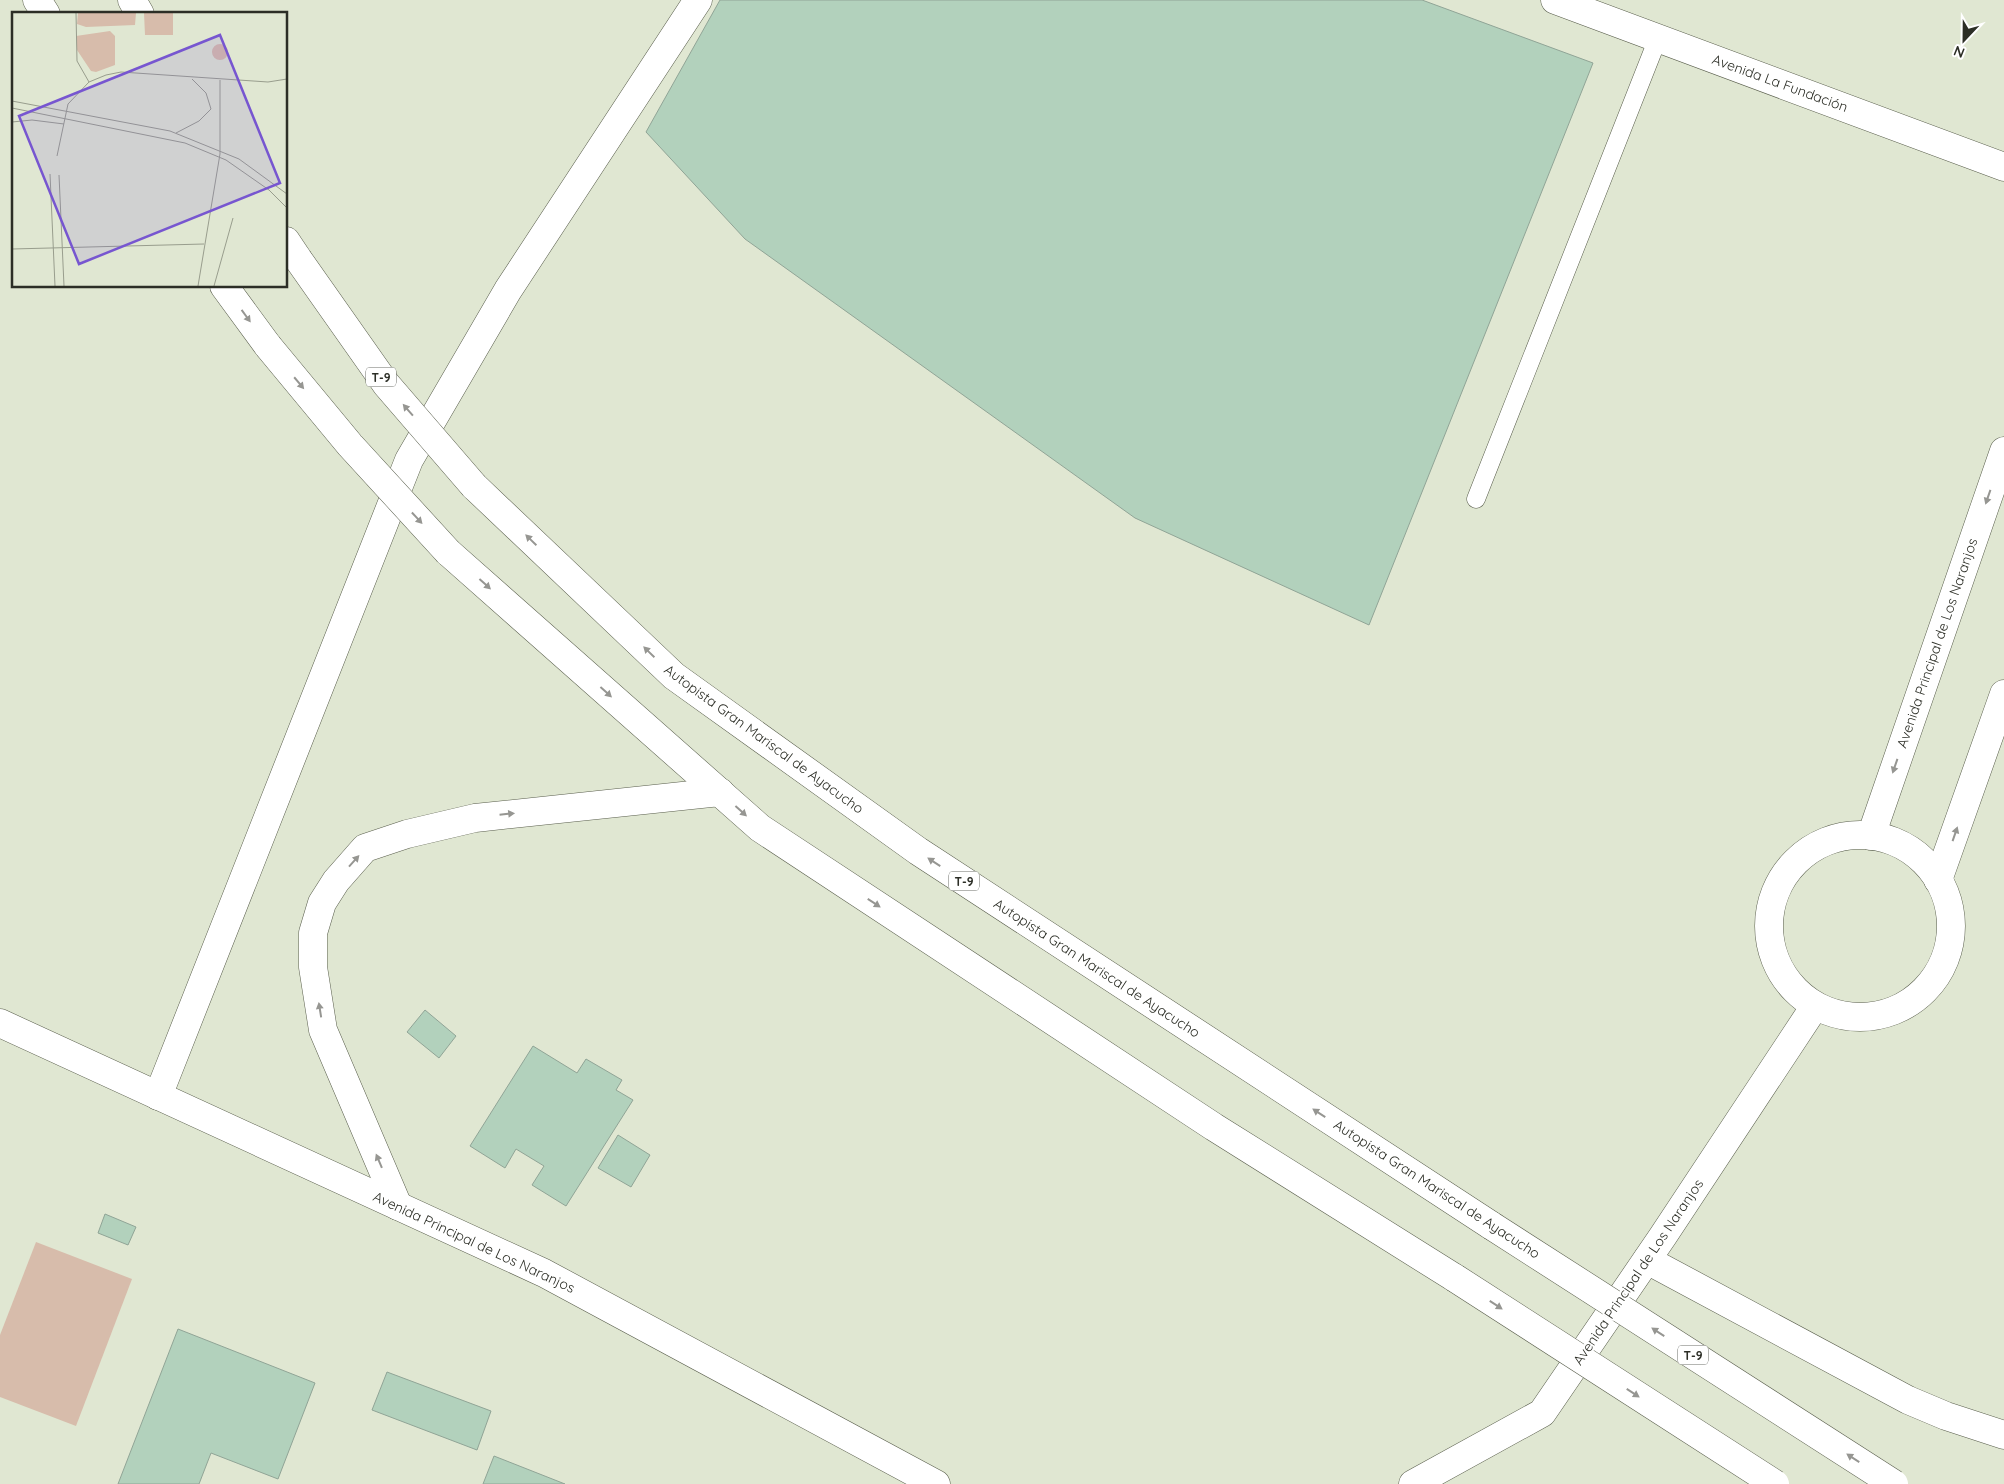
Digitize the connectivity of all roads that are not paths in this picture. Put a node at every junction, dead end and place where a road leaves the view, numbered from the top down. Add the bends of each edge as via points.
1 (37, 0) edge
2 (132, 0) edge
3 (698, 0) edge
4 (1555, 0) edge
5 (45, 12) edge
6 (139, 12) edge
7 (1658, 38) junction
8 (2004, 167) edge
9 (292, 250) edge
10 (225, 288) edge
11 (2004, 451) edge
12 (1476, 499) dead end
13 (2004, 694) edge
14 (720, 792) junction
15 (1871, 836) junction
16 (1938, 880) junction
17 (1815, 1006) junction
18 (0, 1023) edge
19 (158, 1096) junction
20 (398, 1206) junction
21 (1648, 1260) junction
22 (2004, 1435) edge
23 (936, 1484) edge
24 (1412, 1484) edge
25 (1774, 1484) edge
26 (1894, 1484) edge

1 - 5 main road
2 - 6 main road
3 - 19 main road via 508,290 409,460
4 - 7 main road, Avenida La Fundación
7 - 8 main road, Avenida La Fundación
7 - 12 lane
26 -> 9 main road, Autopista Gran Mariscal de Ayacucho / T-9, bridge via 918,851 674,676 474,486 386,384
10 -> 14 main road, bridge via 268,346 350,445 448,552
11 -> 15 main road, Avenida Principal de Los Naranjos
16 -> 13 main road
20 -> 14 main road via 323,1030 313,967 313,934 322,903 336,881 365,848 474,818
14 -> 25 main road, bridge via 760,828 1214,1127
15 - 16 main road via 1897,843 1923,856
15 - 17 main road via 1840,837 1810,849 1787,870 1772,898 1767,928 1774,960 1790,986
16 - 17 main road via 1949,908 1951,938 1943,966 1926,991 1902,1008 1873,1017 1843,1016
17 - 21 main road, Avenida Principal de Los Naranjos
18 - 19 main road, Avenida Principal de Los Naranjos
19 - 20 main road, Avenida Principal de Los Naranjos
20 - 23 main road, Avenida Principal de Los Naranjos via 544,1273
21 - 22 main road via 1908,1400
21 - 24 main road, Avenida Principal de Los Naranjos via 1542,1413

